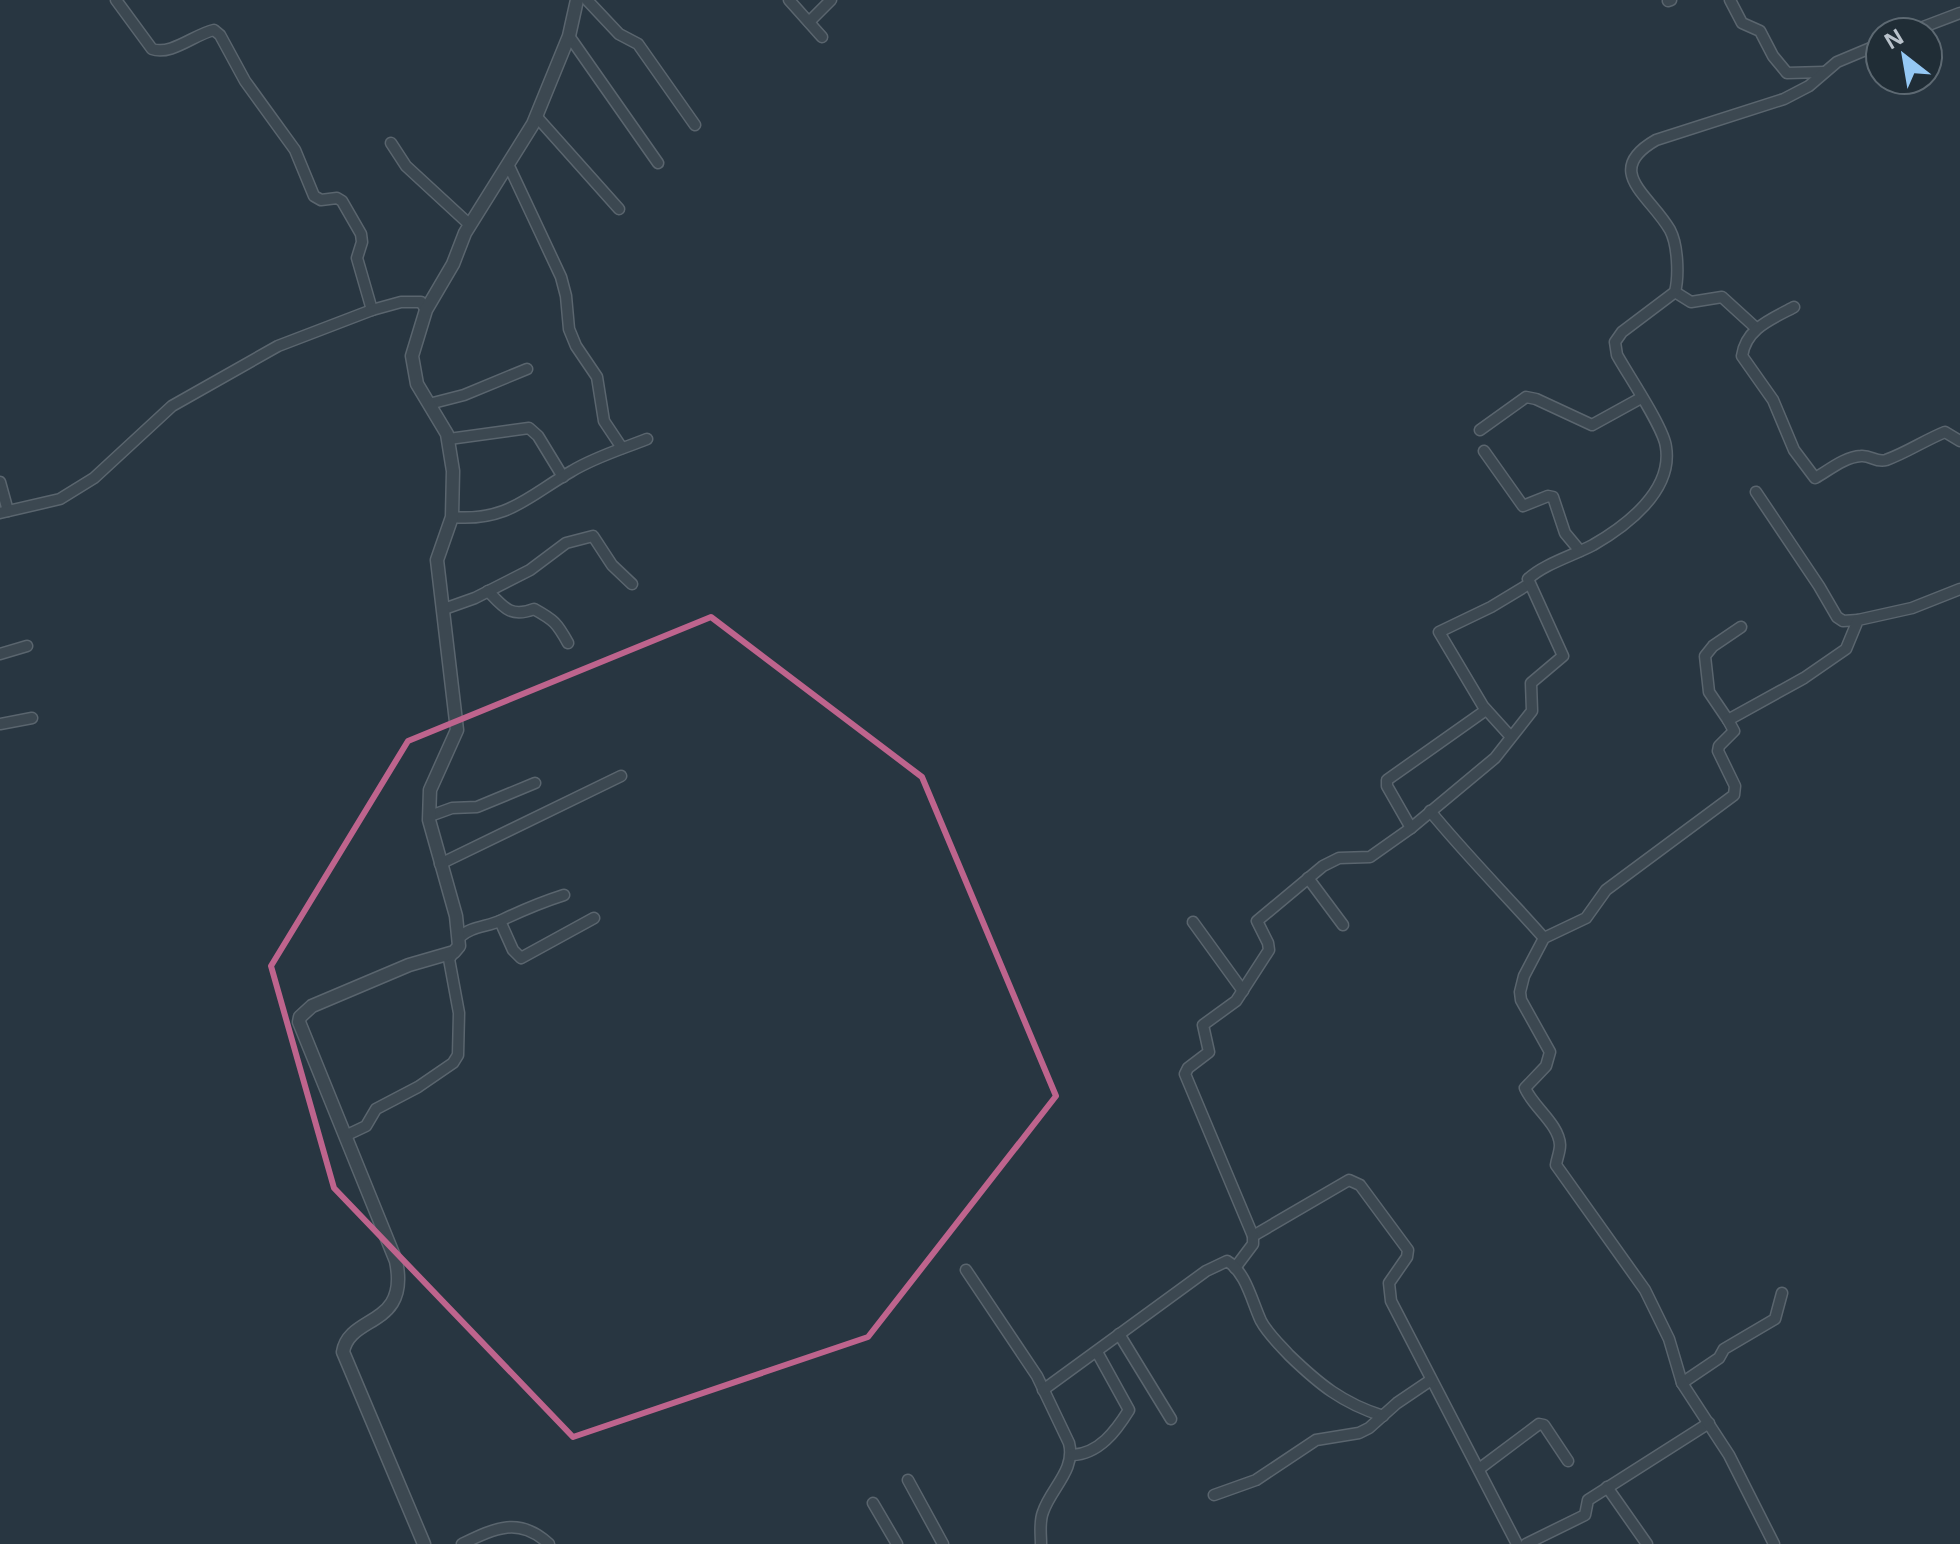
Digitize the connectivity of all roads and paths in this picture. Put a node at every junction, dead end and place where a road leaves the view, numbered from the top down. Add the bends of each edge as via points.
1 (116, 0) edge
2 (577, 0) edge
3 (587, 0) edge
4 (789, 0) edge
5 (831, 0) edge
6 (1730, 0) edge
7 (809, 22) junction
8 (569, 36) junction
9 (822, 37) dead end
10 (1864, 51) edge
11 (1824, 72) junction
12 (536, 116) junction
13 (695, 125) dead end
14 (391, 143) dead end
15 (658, 163) dead end
16 (508, 164) junction
17 (619, 209) dead end
18 (470, 225) junction
19 (1675, 292) junction
20 (1794, 307) dead end
21 (372, 310) junction
22 (426, 310) junction
23 (1756, 328) junction
24 (527, 369) dead end
25 (1641, 398) junction
26 (429, 404) junction
27 (1480, 430) dead end
28 (449, 439) junction
29 (647, 439) dead end
30 (1960, 441) edge
31 (622, 448) junction
32 (1484, 451) dead end
33 (563, 477) junction
34 (0, 482) edge
35 (1756, 492) dead end
36 (4, 512) edge
37 (452, 517) junction
38 (1580, 551) junction
39 (632, 584) dead end
40 (1529, 584) junction
41 (1960, 589) edge
42 (488, 591) junction
43 (444, 609) junction
44 (1858, 620) junction
45 (1741, 627) dead end
46 (568, 643) dead end
47 (27, 646) dead end
48 (0, 654) edge
49 (1486, 710) junction
50 (32, 718) dead end
51 (1728, 720) junction
52 (0, 724) edge
53 (1511, 737) junction
54 (621, 776) dead end
55 (535, 783) dead end
56 (1430, 811) junction
57 (430, 816) junction
58 (1411, 828) junction
59 (440, 864) junction
60 (1308, 878) junction
61 (564, 895) dead end
62 (594, 918) dead end
63 (500, 921) junction
64 (1193, 922) dead end
65 (1343, 925) dead end
66 (460, 937) junction
67 (1544, 938) junction
68 (454, 952) junction
69 (1243, 991) junction
70 (347, 1135) junction
71 (1253, 1236) junction
72 (1235, 1268) junction
73 (966, 1270) dead end
74 (1782, 1293) dead end
75 (1119, 1334) junction
76 (1097, 1352) junction
77 (1431, 1380) junction
78 (1682, 1383) junction
79 (1043, 1390) junction
80 (1377, 1414) junction
81 (1171, 1419) dead end
82 (1709, 1423) junction
83 (1072, 1455) junction
84 (1568, 1461) dead end
85 (1479, 1469) junction
86 (908, 1480) dead end
87 (1607, 1487) junction
88 (1214, 1495) dead end
89 (873, 1503) dead end
90 (424, 1544) edge
91 (462, 1544) edge
92 (549, 1544) edge
93 (897, 1544) edge
94 (943, 1544) edge
95 (1041, 1544) edge
96 (1517, 1544) edge
97 (1526, 1544) edge
98 (1647, 1544) edge
99 (1774, 1544) edge

1 - 21 street via 152,49 167,49 214,30 220,35 245,81 295,150 314,196 342,201 361,234 357,258
2 - 8 street
3 - 13 street via 619,34 638,44
4 - 7 street
5 - 7 street
6 - 11 street via 1742,23 1760,31 1784,71
7 - 9 street
8 - 12 street
8 - 15 street
10 - 11 street
11 - 19 street via 1784,99 1656,140 1633,157 1630,170 1636,184 1671,232 1677,253
12 - 16 street
12 - 17 street
14 - 18 street via 406,166
16 - 18 street
16 - 31 street via 561,277 569,329 597,377 604,421
18 - 22 street
19 - 23 street via 1691,302 1722,297
19 - 25 street via 1615,342
20 - 23 street
21 - 22 street via 401,302 421,302
21 - 36 street via 278,346 172,406 94,478 60,499
22 - 26 street via 412,356 417,384
23 - 30 street via 1742,356 1773,400 1794,450 1815,478 1857,456 1885,460 1945,432
24 - 26 street
25 - 27 street via 1592,425 1526,397
25 - 38 street via 1663,435 1662,479 1634,516
26 - 28 street
28 - 33 street via 529,428
28 - 37 street
29 - 31 street
31 - 33 street
32 - 38 street via 1523,506 1553,497 1565,533
33 - 37 street via 503,512 473,519
34 - 36 street
35 - 44 street via 1837,617
37 - 43 street via 437,560
38 - 40 street via 1529,577
39 - 42 street via 593,536 566,543 530,570
40 - 49 street via 1439,632
40 - 53 street via 1563,656 1531,683 1532,711
41 - 44 street via 1912,608
42 - 43 street
42 - 46 street via 511,611 534,609 549,615
43 - 57 street via 457,730 430,790
44 - 51 street via 1846,649
45 - 51 street via 1705,656 1709,692
47 - 48 street
49 - 53 street
49 - 58 street via 1387,780
50 - 52 street
51 - 67 street via 1734,731 1718,751 1735,786 1734,795 1606,890 1586,918
53 - 56 street via 1485,768
54 - 59 street
55 - 57 street via 477,807
56 - 58 street
56 - 67 street
57 - 59 street
58 - 60 street via 1370,857 1339,858
59 - 66 street
60 - 65 street
60 - 69 street via 1258,918 1270,946
61 - 63 street
62 - 63 street via 521,958
63 - 66 street
64 - 69 street
66 - 68 street
67 - 78 street via 1520,992 1550,1059 1526,1091 1558,1135 1556,1165 1659,1317
68 - 70 street via 449,959 459,1013 458,1055 418,1087 376,1109 366,1126
68 - 70 street via 326,1000 300,1017
69 - 71 street via 1203,1025 1209,1052 1185,1074
70 - 90 street via 399,1279 392,1303 350,1337 343,1352
71 - 72 street
71 - 77 street via 1355,1181 1408,1250 1388,1291
72 - 75 street via 1227,1261 1206,1271
72 - 80 street via 1278,1343 1330,1392
73 - 79 street
74 - 78 street via 1774,1320 1724,1349
75 - 76 street
75 - 81 street
76 - 79 street
76 - 83 street via 1129,1410 1102,1444
77 - 80 street
77 - 85 street
78 - 82 street
79 - 83 street
80 - 88 street via 1359,1433 1316,1440 1256,1480
82 - 87 street
82 - 99 street
83 - 95 street via 1043,1512
84 - 85 street via 1539,1424
85 - 96 street
86 - 94 street
87 - 97 street via 1587,1501 1585,1515
87 - 98 street
89 - 93 street
91 - 92 street via 488,1531 517,1526

